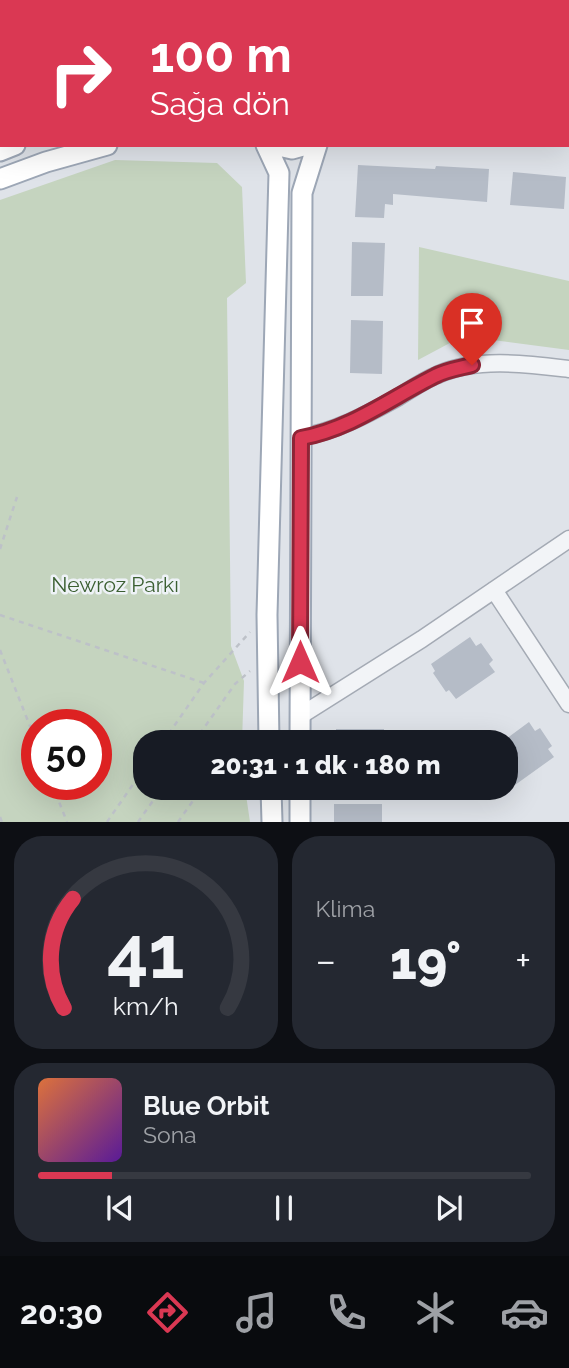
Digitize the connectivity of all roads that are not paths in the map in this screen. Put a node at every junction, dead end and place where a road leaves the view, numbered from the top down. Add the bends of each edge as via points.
1 (100, 147) edge
2 (267, 147) edge
3 (316, 147) edge
4 (0, 179) edge
5 (569, 369) edge
6 (301, 438) junction
7 (569, 539) edge
8 (494, 590) junction
9 (569, 704) edge
10 (300, 716) junction
11 (269, 730) edge
12 (300, 730) edge
13 (271, 800) edge
14 (300, 800) edge
15 (272, 822) edge
16 (300, 822) edge

1 - 4 main road
2 - 11 main road via 279,173 267,615
3 - 6 main road via 302,193
5 - 6 street via 472,365 437,374 335,429
6 - 10 main road
7 - 8 street
8 - 9 street
8 - 10 street
10 - 12 main road
13 - 15 main road
14 - 16 main road

